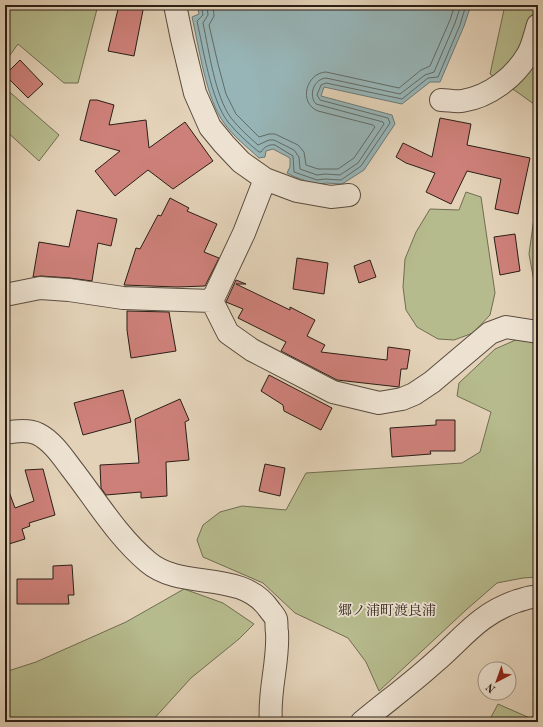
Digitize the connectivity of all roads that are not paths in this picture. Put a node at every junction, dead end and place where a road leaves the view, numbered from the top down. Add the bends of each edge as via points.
1 (175, 5) edge
2 (538, 25) edge
3 (441, 100) dead end
4 (265, 179) junction
5 (349, 195) dead end
6 (5, 295) edge
7 (212, 301) junction
8 (538, 332) edge
9 (5, 433) edge
10 (538, 597) edge
11 (271, 722) edge
12 (362, 722) edge

1 - 4 street via 195,92 210,128 241,162
2 - 3 street via 529,52 520,66 498,86 462,101
4 - 5 street via 297,191 331,197
4 - 7 street via 244,233
6 - 7 street via 40,288 123,298
7 - 8 street via 228,333 252,350 333,392 379,403 414,394 490,333 506,327
9 - 11 street via 20,430 37,433 53,445 104,514 149,563 167,573 245,589 264,603 276,619 277,641 269,707
10 - 12 street via 532,596 509,604 487,615 436,662

